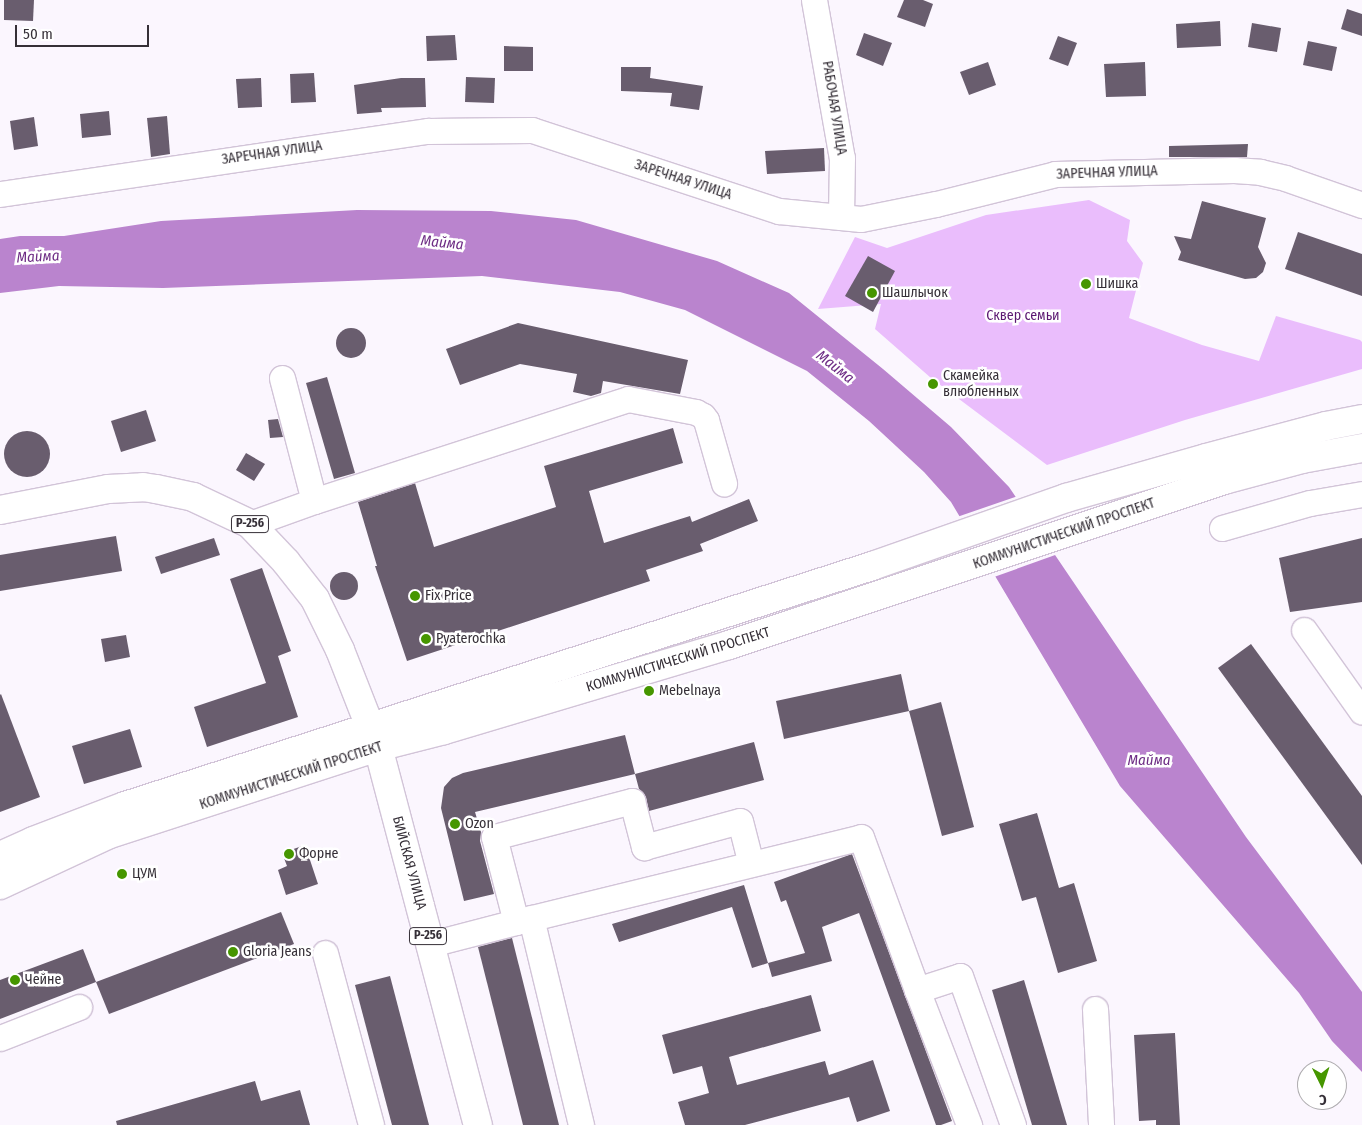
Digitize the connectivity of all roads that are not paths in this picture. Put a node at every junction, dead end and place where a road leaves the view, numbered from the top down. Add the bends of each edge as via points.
1 (814, 0) edge
2 (832, 0) edge
3 (820, 26) junction
4 (0, 194) edge
5 (1362, 205) edge
6 (842, 217) junction
7 (282, 378) dead end
8 (1362, 419) edge
9 (1362, 448) edge
10 (724, 483) dead end
11 (1362, 494) edge
12 (314, 500) junction
13 (0, 510) edge
14 (0, 524) edge
15 (250, 524) junction
16 (1222, 528) dead end
17 (1304, 630) dead end
18 (1362, 712) edge
19 (367, 739) junction
20 (0, 856) edge
21 (751, 864) junction
22 (0, 885) edge
23 (524, 920) junction
24 (431, 944) junction
25 (324, 953) dead end
26 (917, 990) junction
27 (80, 1007) dead end
28 (1095, 1009) dead end
29 (0, 1038) edge
30 (371, 1125) edge
31 (462, 1125) edge
32 (478, 1125) edge
33 (581, 1125) edge
34 (969, 1125) edge
35 (1013, 1125) edge
36 (1101, 1125) edge

1 - 3 street, РАБОЧАЯ УЛИЦА
2 - 3 street
3 - 6 street, РАБОЧАЯ УЛИЦА via 842,158
4 - 6 street, ЗАРЕЧНАЯ УЛИЦА via 428,131 532,130 779,211
5 - 6 street, ЗАРЕЧНАЯ УЛИЦА via 1260,172 1054,174 936,204 861,219
7 - 12 street
8 - 19 main road, КОММУНИСТИЧЕСКИЙ ПРОСПЕКТ via 1215,455 1066,498
9 - 19 main road, КОММУНИСТИЧЕСКИЙ ПРОСПЕКТ via 1302,459 1224,480 641,672 444,730
10 - 12 street via 703,416 628,399
11 - 16 street via 1310,504
12 - 15 street
13 - 15 main road, Р-256 via 108,489 143,487 193,497
14 - 19 main road, Р-256 via 141,498 191,509 248,536 303,601
15 - 19 main road, Р-256 via 315,599 340,650
17 - 18 street
19 - 20 main road, КОММУНИСТИЧЕСКИЙ ПРОСПЕКТ via 125,806 32,840
19 - 22 main road, КОММУНИСТИЧЕСКИЙ ПРОСПЕКТ via 108,835
19 - 24 main road, БИЙСКАЯ УЛИЦА / Р-256
19 - 31 main road, БИЙСКАЯ УЛИЦА / Р-256
21 - 23 street
21 - 23 street via 740,821 644,847 632,801 494,837
21 - 26 street via 861,837
23 - 24 street
23 - 33 street
24 - 32 main road, БИЙСКАЯ УЛИЦА / Р-256
25 - 30 street
26 - 34 street
26 - 35 street via 960,976
27 - 29 street
28 - 36 street

